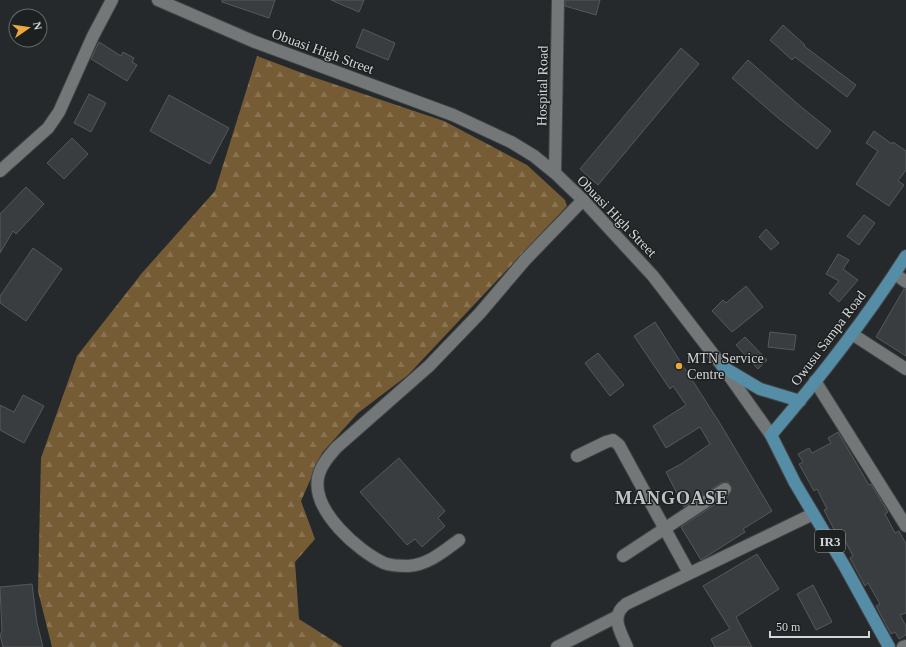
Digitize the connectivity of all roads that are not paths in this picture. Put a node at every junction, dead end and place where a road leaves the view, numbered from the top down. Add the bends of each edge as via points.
1 (112, 0) edge
2 (158, 0) edge
3 (558, 0) edge
4 (0, 171) edge
5 (555, 173) junction
6 (583, 200) junction
7 (906, 256) edge
8 (894, 274) junction
9 (906, 282) edge
10 (852, 334) junction
11 (724, 367) junction
12 (906, 369) edge
13 (815, 381) junction
14 (800, 401) junction
15 (771, 435) junction
16 (577, 456) dead end
17 (725, 489) dead end
18 (813, 514) junction
19 (906, 526) edge
20 (665, 528) junction
21 (459, 540) dead end
22 (623, 556) dead end
23 (689, 573) junction
24 (616, 617) junction
25 (906, 646) edge
26 (557, 647) edge
27 (627, 647) edge
28 (889, 647) edge
29 (903, 647) edge

1 - 4 street via 92,36 55,118 48,128
2 - 5 street, Obuasi High Street via 255,42 411,99 484,129 511,142
3 - 5 street, Hospital Road
5 - 6 street, Obuasi High Street
6 - 11 street, Obuasi High Street via 653,276
6 - 21 street via 429,366 337,448 328,458 318,478 318,490 326,511 341,531 367,553 385,563 410,566 423,563
7 - 8 main road, Owusu Sampa Road
8 - 9 street
8 - 10 main road, Owusu Sampa Road
10 - 12 street
10 - 13 main road, Owusu Sampa Road
11 - 14 main road via 760,389
11 - 15 street, Obuasi High Street
13 - 14 main road, Owusu Sampa Road
13 - 19 street
14 - 15 main road, Owusu Sampa Road
15 - 18 main road, Obuasi High Street / IR3
16 - 20 street via 613,440 619,445
17 - 20 street
18 - 23 street
18 - 28 main road, Obuasi High Street / IR3
20 - 22 street
20 - 23 street
23 - 24 street via 626,604
24 - 26 street
24 - 27 street
25 - 29 street

